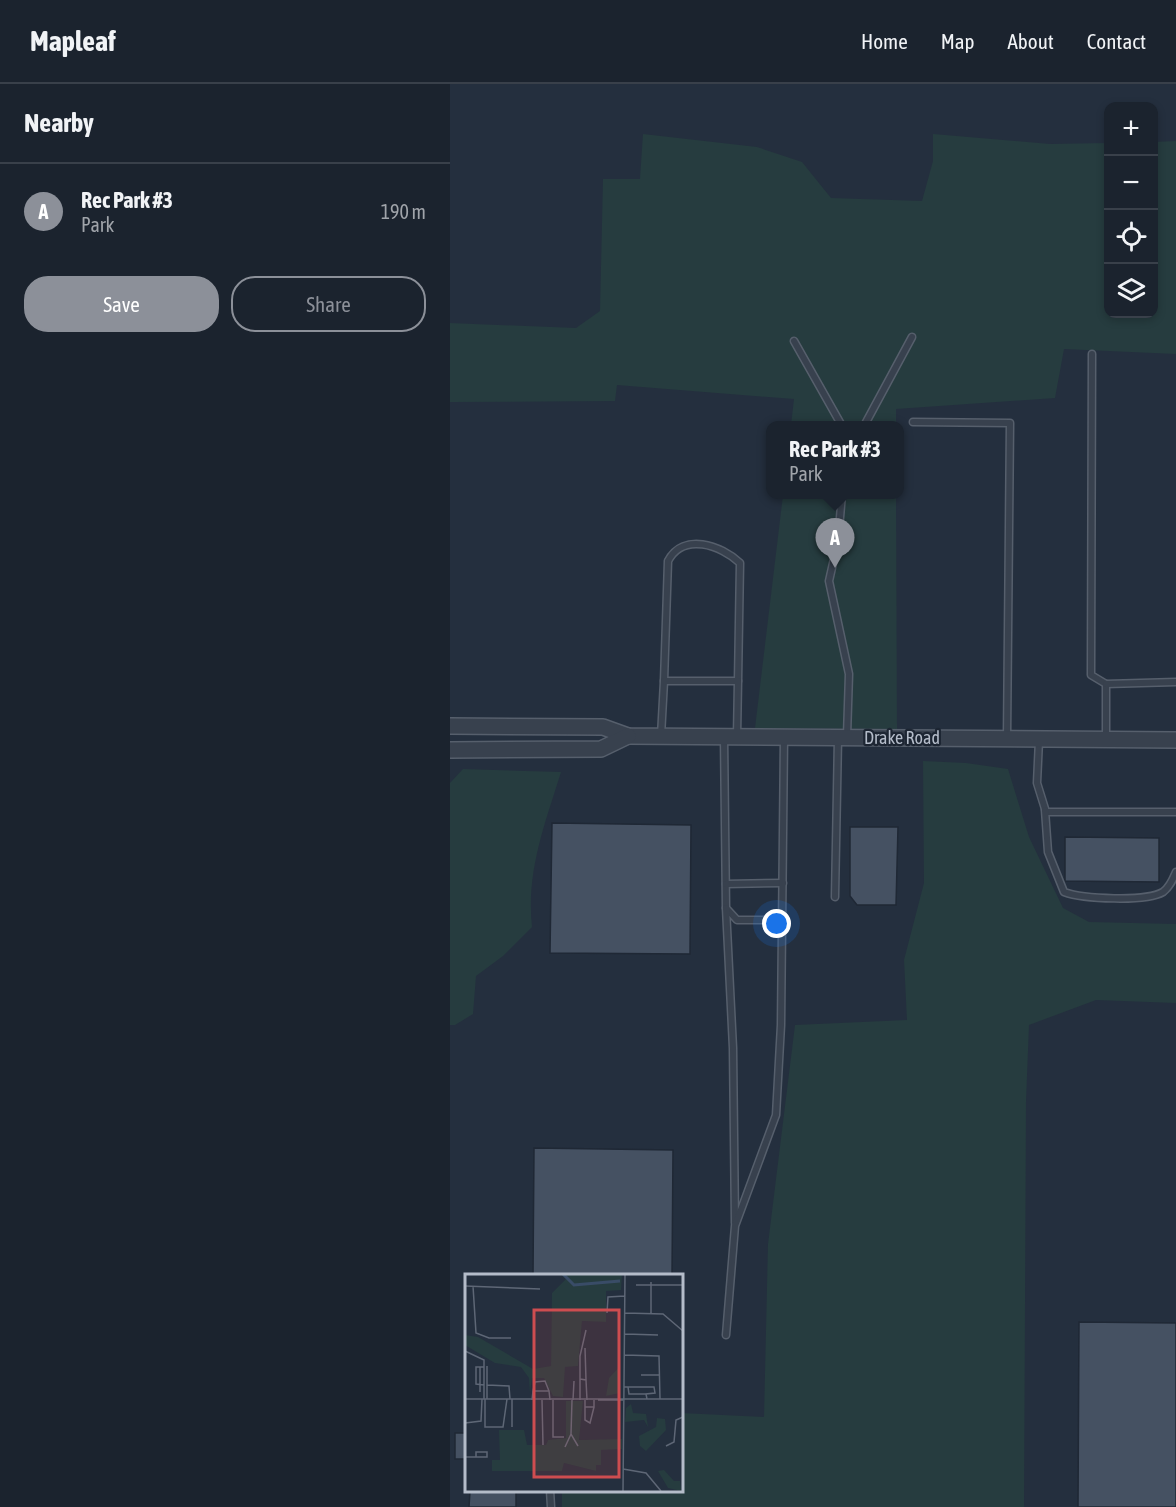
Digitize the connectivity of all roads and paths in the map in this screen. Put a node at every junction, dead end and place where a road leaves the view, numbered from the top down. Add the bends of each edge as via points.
1 (912, 337) dead end
2 (794, 340) dead end
3 (1092, 354) dead end
4 (839, 421) edge
5 (867, 421) edge
6 (913, 422) dead end
7 (842, 499) edge
8 (664, 681) junction
9 (738, 681) junction
10 (1176, 682) edge
11 (1106, 684) junction
12 (450, 726) edge
13 (628, 736) junction
14 (661, 736) junction
15 (731, 736) junction
16 (784, 737) junction
17 (842, 737) junction
18 (1007, 739) junction
19 (1039, 739) junction
20 (1106, 740) junction
21 (1176, 740) edge
22 (450, 750) edge
23 (1046, 810) junction
24 (1176, 812) edge
25 (1176, 872) edge
26 (783, 883) junction
27 (726, 884) junction
28 (835, 897) dead end
29 (726, 908) junction
30 (783, 920) junction
31 (735, 1226) junction
32 (726, 1335) dead end

1 - 5 lane
2 - 4 lane
3 - 11 lane via 1091,675
6 - 18 lane via 1010,423
7 - 17 lane via 829,581 849,674
8 - 9 lane
8 - 9 lane via 668,561 680,547 694,544 712,546 740,563
8 - 14 lane
9 - 15 lane
10 - 11 lane
11 - 20 lane
12 - 13 street, Drake Road via 603,727
13 - 14 street, Drake Road
13 - 22 street, Drake Road via 600,749
14 - 15 street, Drake Road
15 - 16 street, Drake Road
15 - 27 lane
16 - 17 street, Drake Road
16 - 26 lane
17 - 18 street, Drake Road
17 - 28 lane
18 - 19 street, Drake Road
19 - 20 street, Drake Road
19 - 23 lane via 1037,783
20 - 21 street, Drake Road
23 - 24 lane
23 - 25 lane via 1048,852 1064,892 1078,897 1150,896 1165,890
26 - 27 lane
26 - 30 lane
27 - 29 lane
29 - 30 lane via 737,920
29 - 31 lane via 734,1048
30 - 31 lane via 776,1115
31 - 32 lane

